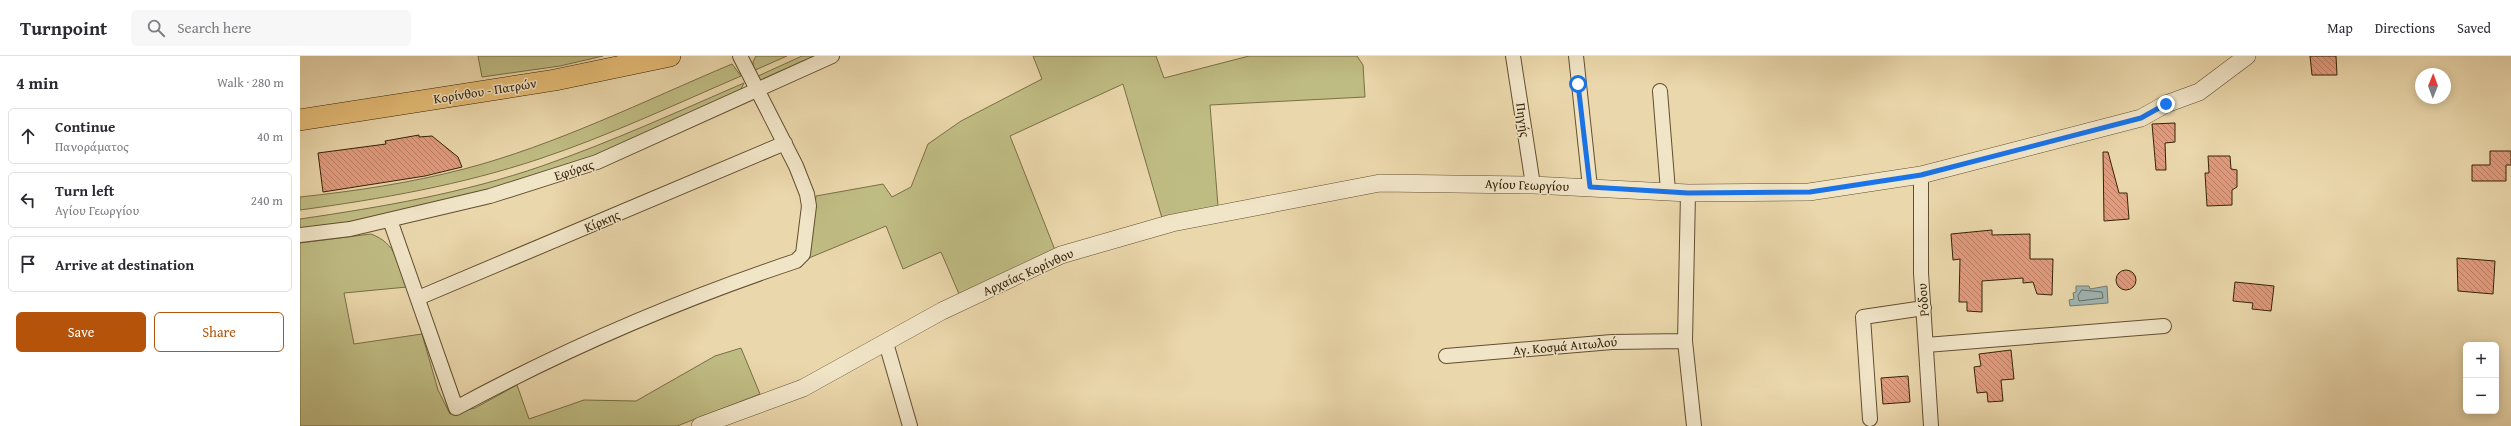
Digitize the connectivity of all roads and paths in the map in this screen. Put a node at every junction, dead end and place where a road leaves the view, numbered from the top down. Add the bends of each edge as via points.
1 (670, 56) edge
2 (740, 56) edge
3 (832, 56) edge
4 (1513, 56) edge
5 (1576, 56) edge
6 (2247, 56) edge
7 (756, 90) junction
8 (1660, 91) dead end
9 (300, 120) edge
10 (785, 143) junction
11 (1921, 175) junction
12 (1380, 183) joint
13 (1533, 185) junction
14 (1590, 187) junction
15 (1668, 191) junction
16 (1688, 193) junction
17 (390, 220) junction
18 (300, 235) edge
19 (418, 298) junction
20 (1924, 308) junction
21 (2164, 326) dead end
22 (1685, 341) junction
23 (886, 343) junction
24 (1926, 345) junction
25 (1446, 356) dead end
26 (1870, 419) dead end
27 (700, 426) edge
28 (910, 426) edge
29 (1694, 426) edge
30 (1931, 426) edge

1 - 9 main road, Κορίνθου - Πατρών via 555,80
2 - 7 street
3 - 7 street, Εφύρας
4 - 13 street, Πηγής
5 - 14 street
6 - 11 street, Αγίου Γεωργίου via 2199,92 2166,104 2141,118
7 - 10 street
7 - 17 street, Εφύρας via 597,162 490,196
8 - 15 street
10 - 19 street, Κίρκης
10 - 19 street via 808,194 803,254 796,261 675,305 596,338 524,371 456,408
11 - 16 street, Αγίου Γεωργίου via 1810,192
11 - 20 street, Ρόδου
12 - 13 street, Αγίου Γεωργίου
12 - 23 street, Αρχαίας Κορίνθου via 1172,223 1075,250 942,311
13 - 14 street, Αγίου Γεωργίου
14 - 15 street, Αγίου Γεωργίου
15 - 16 street, Αγίου Γεωργίου
16 - 22 street
17 - 18 street, Εφύρας via 350,229
17 - 19 street
20 - 24 street, Ρόδου
20 - 26 street via 1863,317
21 - 24 street
22 - 25 street, Αγ. Κοσμά Αιτωλού via 1612,342
22 - 29 street
23 - 27 street, Αρχαίας Κορίνθου via 803,388
23 - 28 street
24 - 30 street, Ρόδου

